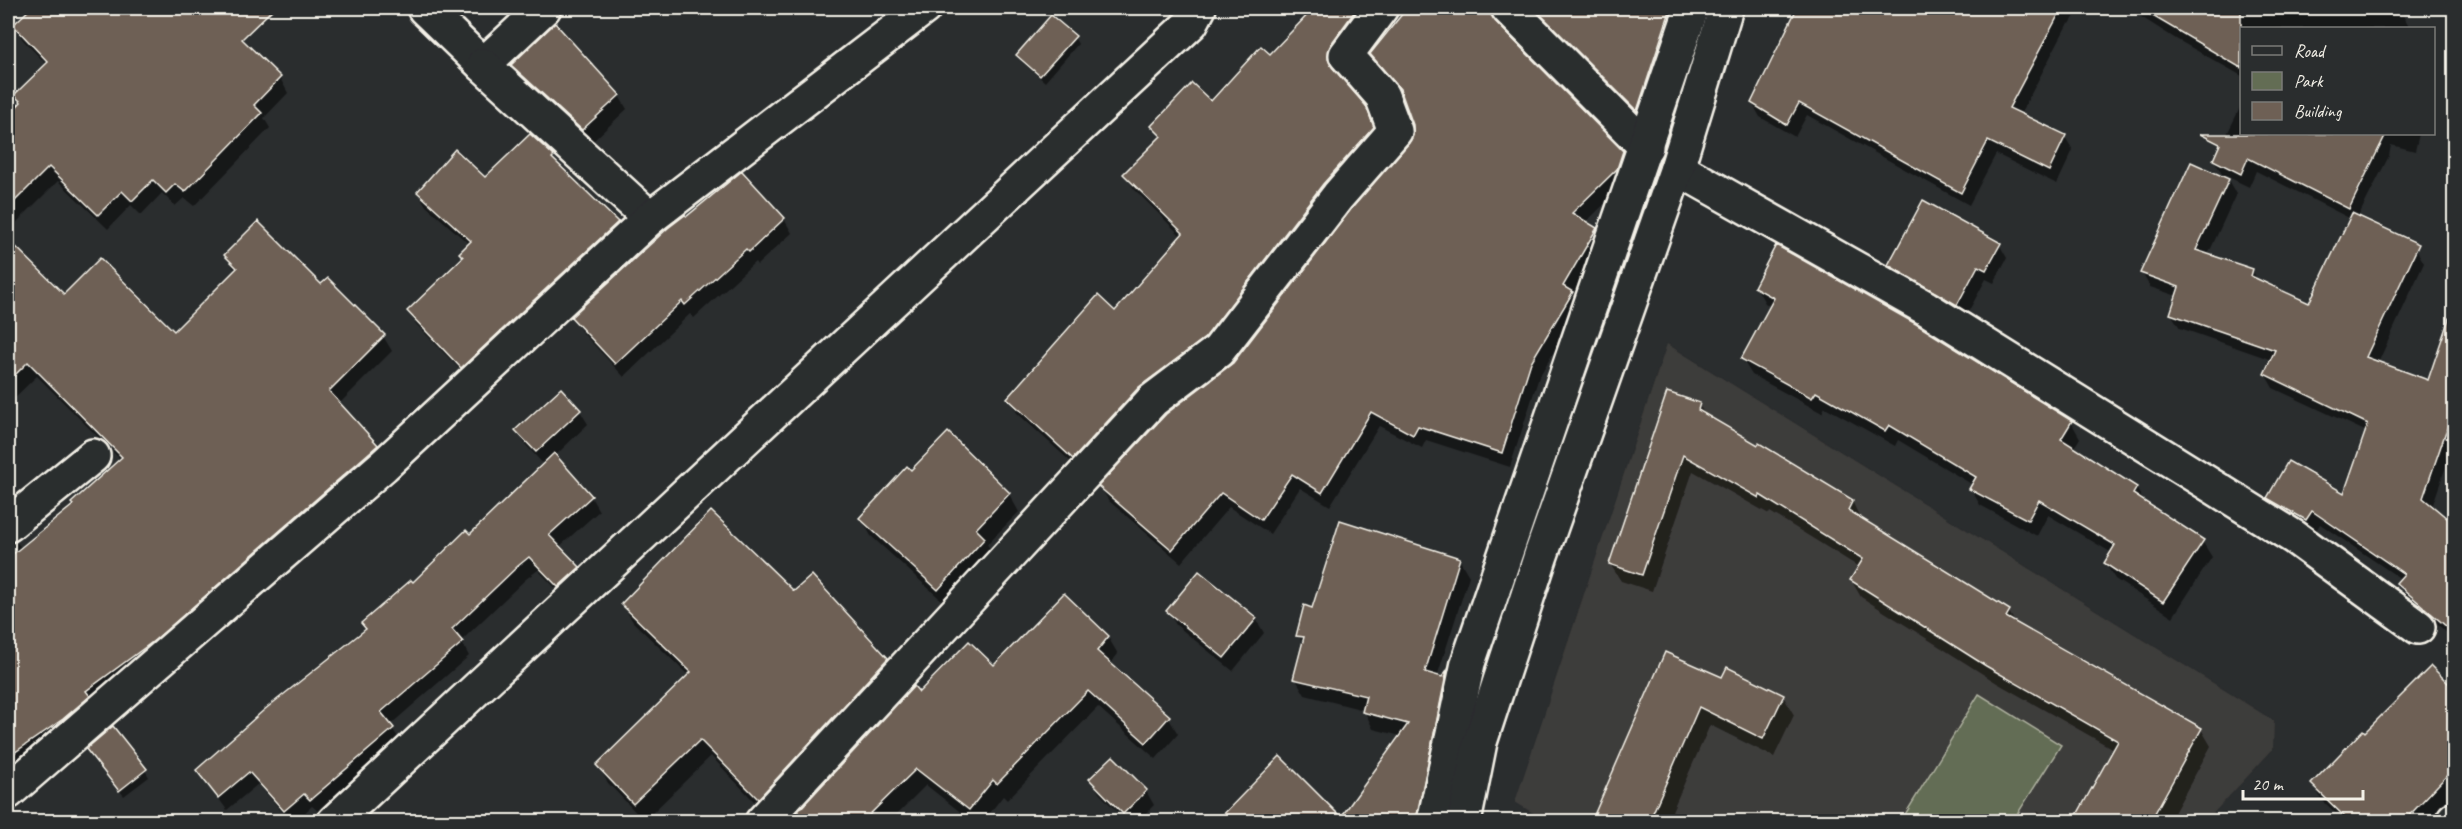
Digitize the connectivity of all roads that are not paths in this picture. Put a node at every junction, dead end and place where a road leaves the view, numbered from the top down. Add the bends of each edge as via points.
1 (424, 8) edge
2 (544, 8) edge
3 (924, 8) edge
4 (1199, 8) edge
5 (1381, 8) edge
6 (1508, 8) edge
7 (1692, 8) edge
8 (1726, 8) edge
9 (483, 65) junction
10 (1646, 147) junction
11 (1677, 168) junction
12 (650, 218) junction
13 (93, 456) dead end
14 (8, 525) edge
15 (2418, 627) dead end
16 (8, 792) edge
17 (334, 822) edge
18 (762, 822) edge
19 (1434, 822) edge
20 (1464, 822) edge

1 - 9 main road
2 - 9 main road
3 - 12 main road
4 - 17 main road via 1191,23
5 - 18 main road via 1346,55 1382,96 1395,131 1338,196 1218,351 1153,400
6 - 10 main road
7 - 10 main road
8 - 11 main road
9 - 12 main road
10 - 19 main road via 1468,663
11 - 15 main road via 1926,308 2294,537
11 - 20 main road via 1541,555 1480,742
12 - 16 main road via 383,466
13 - 14 main road

